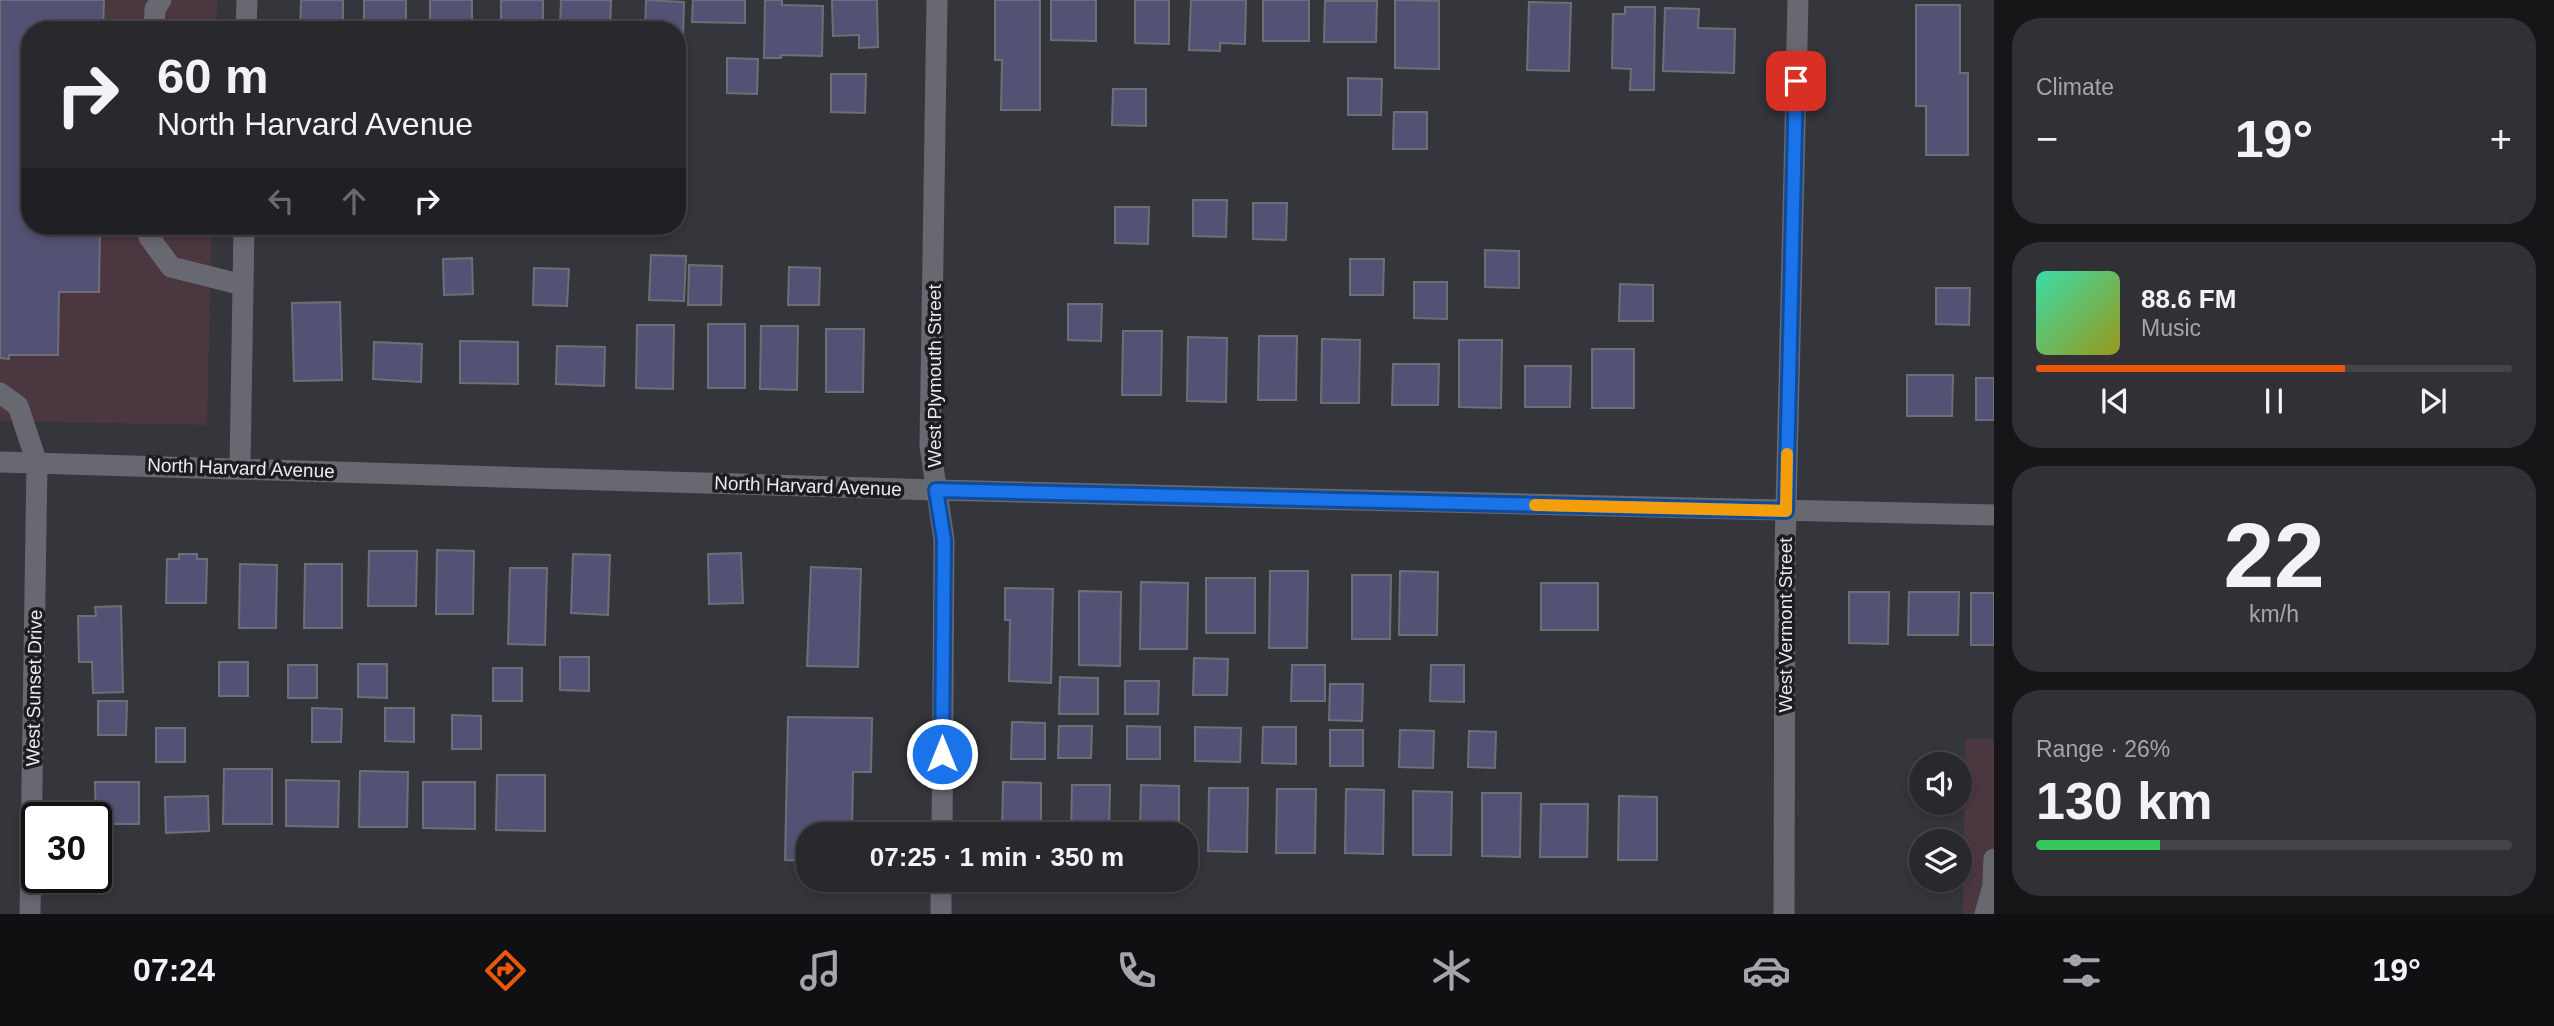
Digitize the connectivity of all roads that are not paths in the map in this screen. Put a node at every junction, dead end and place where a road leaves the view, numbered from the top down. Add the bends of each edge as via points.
1 (161, 0) edge
2 (247, 0) edge
3 (937, 0) edge
4 (1798, 0) edge
5 (154, 21) edge
6 (246, 21) edge
7 (149, 235) edge
8 (244, 235) edge
9 (243, 285) junction
10 (0, 393) edge
11 (0, 462) edge
12 (37, 463) junction
13 (240, 468) junction
14 (936, 490) junction
15 (1786, 511) junction
16 (1994, 515) edge
17 (942, 822) edge
18 (1994, 859) edge
19 (1993, 882) edge
20 (941, 892) edge
21 (30, 914) edge
22 (941, 914) edge
23 (1784, 914) edge
24 (1984, 914) edge

1 - 5 street
2 - 6 street
3 - 14 street, West Plymouth Street via 930,446
4 - 15 street, West Vermont Street
7 - 9 street via 171,267
8 - 9 street
9 - 13 street
10 - 12 street, West Sunset Drive via 19,406
11 - 12 street, North Harvard Avenue
12 - 13 street, North Harvard Avenue
12 - 21 street, West Sunset Drive
13 - 14 street, North Harvard Avenue
14 - 15 street, North Harvard Avenue
14 - 17 street, West Plymouth Street via 944,540
15 - 16 street, North Harvard Avenue
15 - 23 street, West Vermont Street
18 - 19 street
19 - 24 street
20 - 22 street

